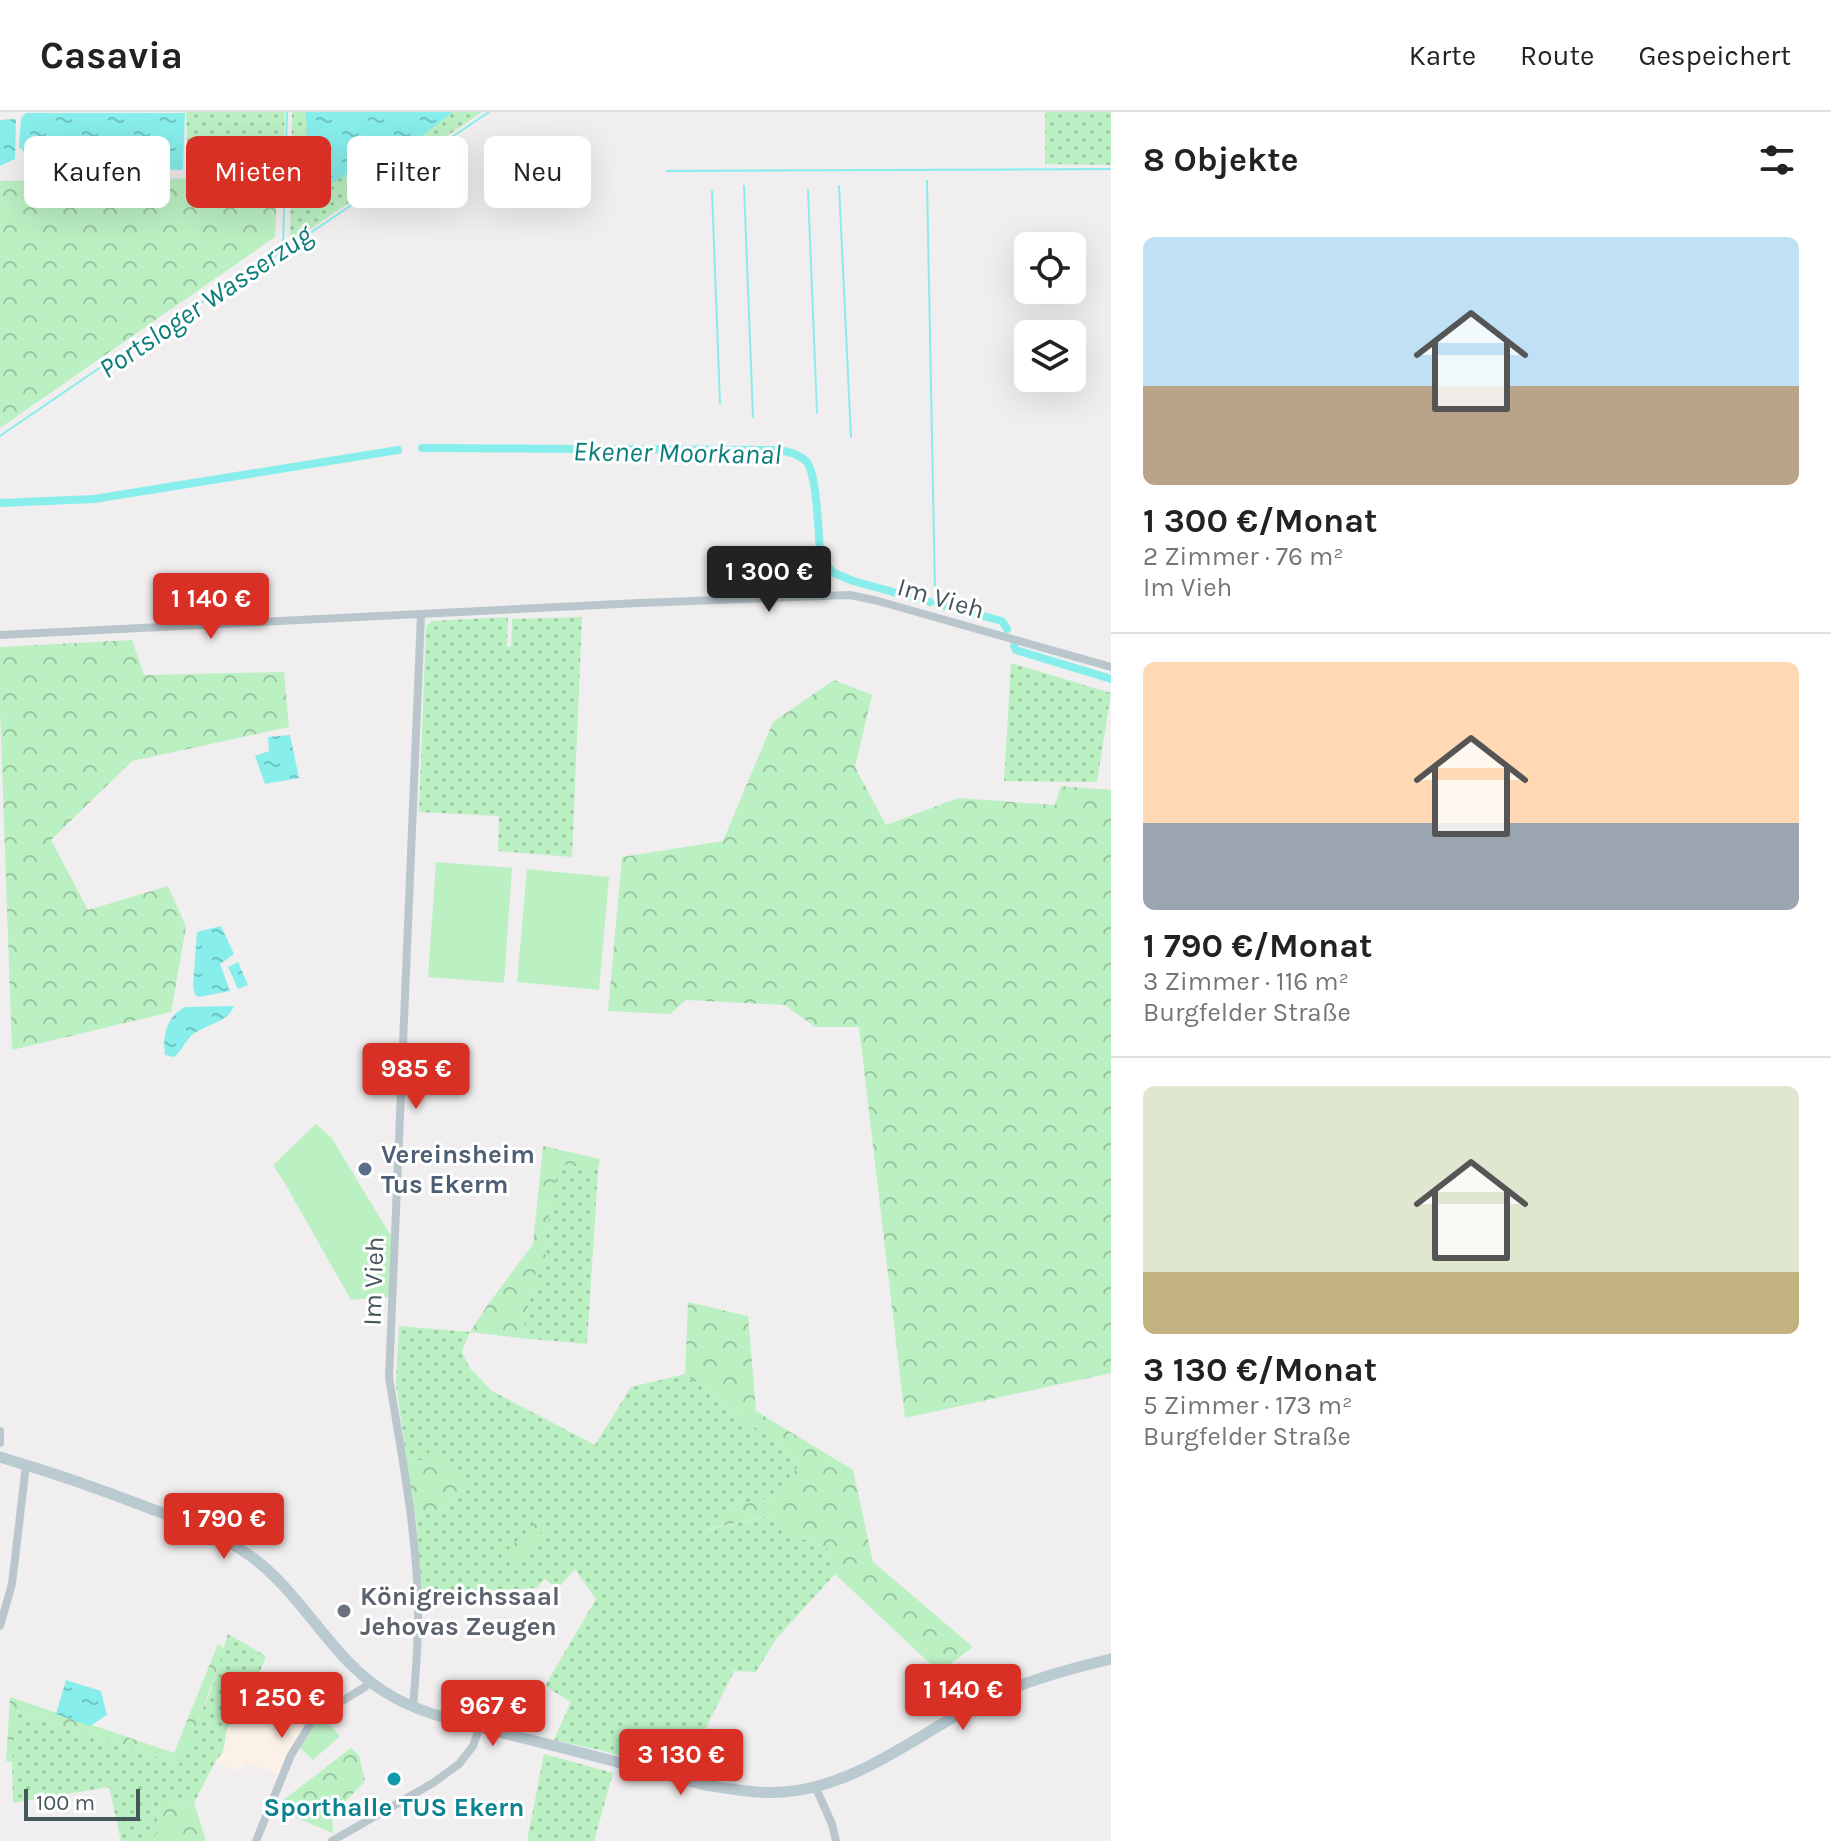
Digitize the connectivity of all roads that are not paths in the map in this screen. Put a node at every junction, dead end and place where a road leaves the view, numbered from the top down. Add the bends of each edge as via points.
1 (421, 615) junction
2 (0, 635) edge
3 (1111, 667) edge
4 (0, 1431) edge
5 (0, 1443) edge
6 (0, 1457) edge
7 (26, 1465) junction
8 (0, 1626) edge
9 (1111, 1659) edge
10 (369, 1682) junction
11 (413, 1707) junction
12 (480, 1726) junction
13 (815, 1786) junction
14 (256, 1841) edge
15 (332, 1841) edge
16 (836, 1841) edge

1 - 2 street, Im Vieh
1 - 3 street, Im Vieh via 850,595
1 - 11 street, Im Vieh via 389,1377 417,1576
4 - 5 street
6 - 7 street
7 - 8 street via 12,1584
7 - 10 street via 166,1515 252,1557
9 - 13 street via 984,1700 856,1772
10 - 11 street
10 - 14 street via 314,1718 291,1755
11 - 12 street
12 - 13 street via 705,1785 771,1792
12 - 15 street via 459,1764
13 - 16 street

